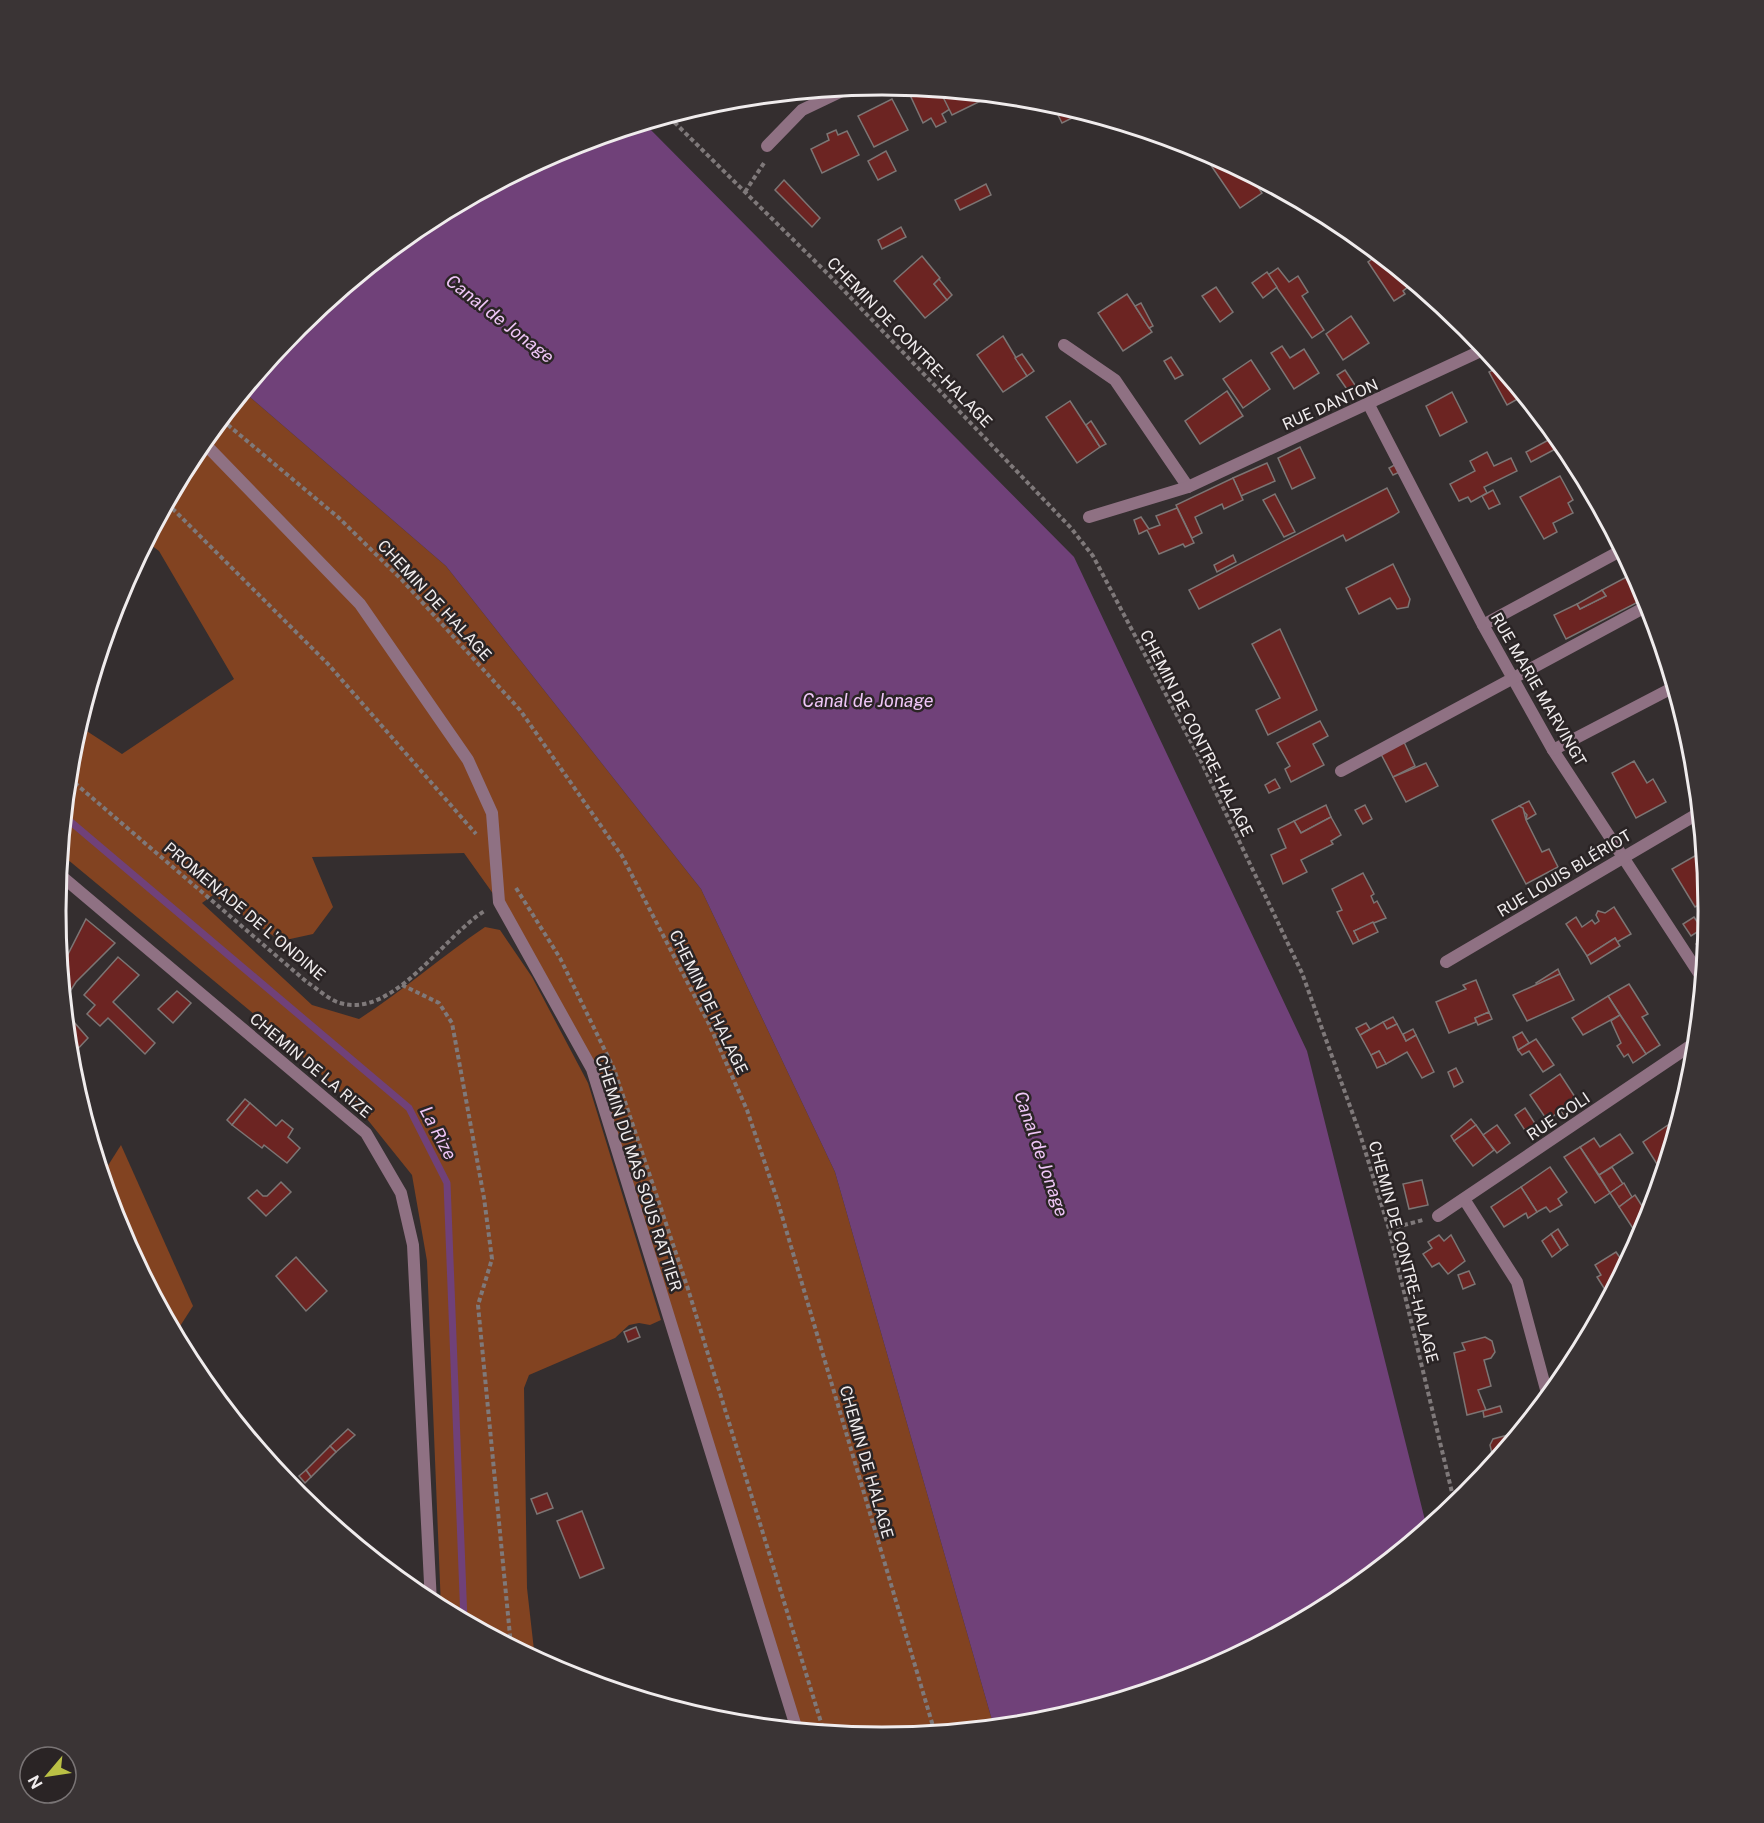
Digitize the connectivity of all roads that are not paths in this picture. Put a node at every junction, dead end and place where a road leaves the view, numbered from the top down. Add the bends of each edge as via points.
1 (829, 97) edge
2 (766, 147) dead end
3 (1064, 345) dead end
4 (1477, 353) edge
5 (1369, 405) junction
6 (210, 449) edge
7 (1188, 487) junction
8 (1089, 517) dead end
9 (1615, 554) edge
10 (1640, 610) edge
11 (1483, 626) junction
12 (1512, 677) junction
13 (1667, 691) edge
14 (1553, 750) junction
15 (1341, 771) dead end
16 (1692, 817) edge
17 (1624, 856) junction
18 (67, 881) edge
19 (1446, 962) dead end
20 (1696, 968) edge
21 (1686, 1049) edge
22 (1464, 1199) junction
23 (1438, 1216) road end
24 (1545, 1386) edge
25 (430, 1591) edge
26 (795, 1723) edge

1 - 2 street via 802,110
3 - 7 street via 1115,380
4 - 5 street, RUE DANTON
5 - 7 street, RUE DANTON
5 - 11 street, RUE MARIE MARVINGT
6 - 26 street, CHEMIN DU MAS SOUS RATTIER via 360,604 468,760 492,813 499,902 592,1069
7 - 8 street, RUE DANTON
9 - 11 street
10 - 12 street
11 - 12 street, RUE MARIE MARVINGT
12 - 14 street, RUE MARIE MARVINGT
12 - 15 street
13 - 14 street
14 - 17 street, RUE MARIE MARVINGT
16 - 17 street, RUE LOUIS BLÉRIOT
17 - 19 street, RUE LOUIS BLÉRIOT
17 - 20 street, RUE MARIE MARVINGT
18 - 25 street, CHEMIN DE LA RIZE via 366,1133 400,1194 413,1245
21 - 22 street, RUE COLI
22 - 23 street, RUE COLI
22 - 24 street via 1517,1282

